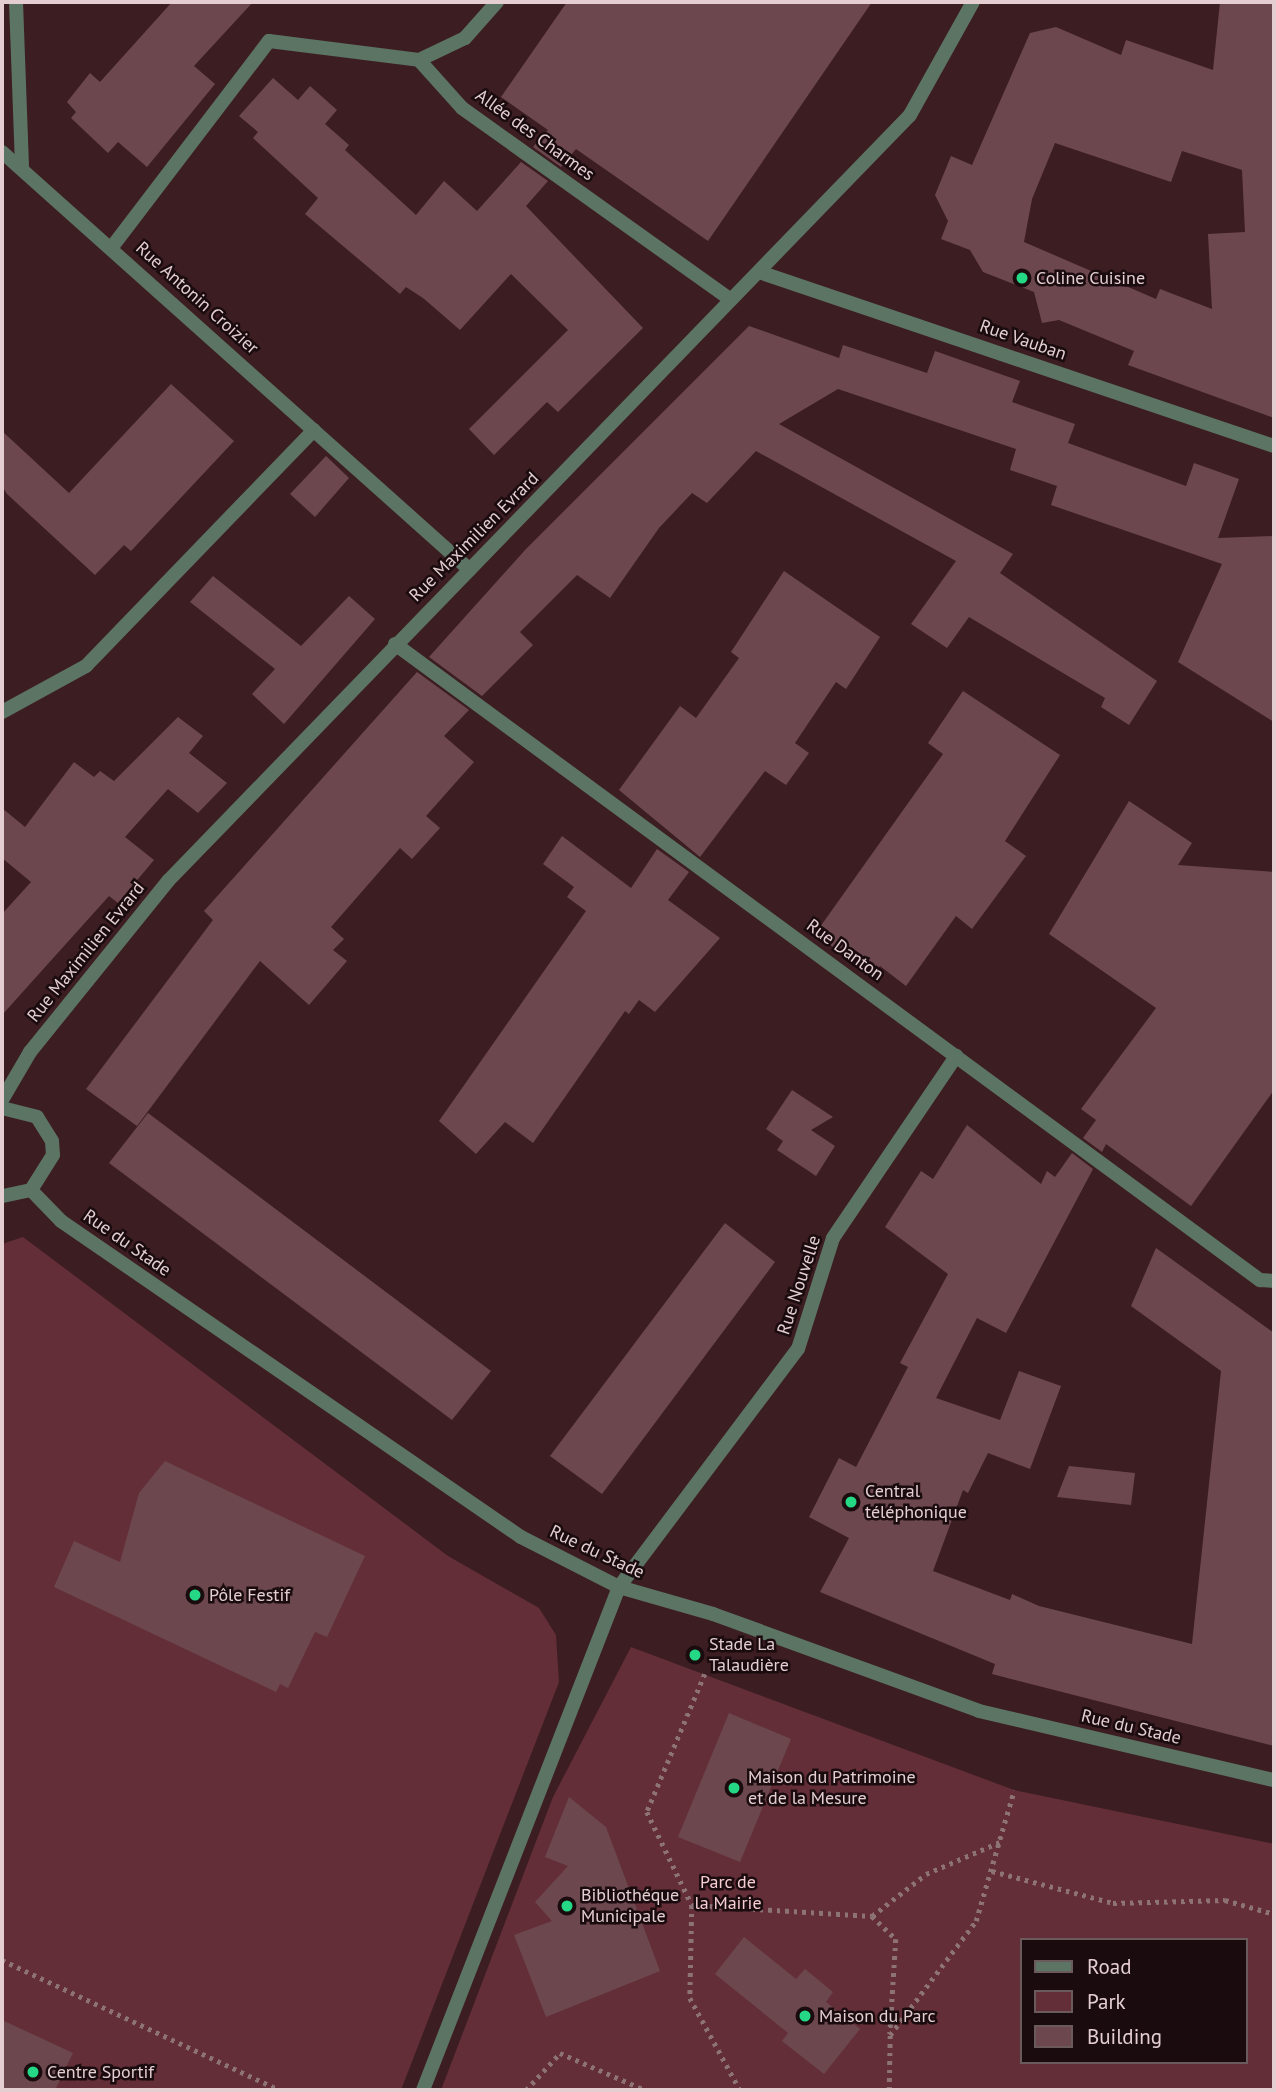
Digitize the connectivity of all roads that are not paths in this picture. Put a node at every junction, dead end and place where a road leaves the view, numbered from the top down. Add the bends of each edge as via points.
1 (16, 2) edge
2 (497, 2) edge
3 (973, 2) edge
4 (419, 60) junction
5 (2, 152) edge
6 (22, 168) junction
7 (112, 247) junction
8 (759, 272) junction
9 (731, 300) junction
10 (314, 430) junction
11 (1274, 446) edge
12 (470, 570) junction
13 (395, 644) junction
14 (2, 712) edge
15 (956, 1056) junction
16 (2, 1100) edge
17 (2, 1108) edge
18 (31, 1191) junction
19 (2, 1196) edge
20 (1274, 1281) edge
21 (619, 1587) junction
22 (1274, 1780) edge
23 (423, 2090) edge

1 - 6 street
2 - 4 street via 466,38
3 - 8 street, Rue Maximilien Evrard via 910,115
4 - 7 street via 269,41
4 - 9 street, Allée des Charmes via 462,108
5 - 6 street, Rue Antonin Croizier
6 - 7 street, Rue Antonin Croizier
7 - 10 street, Rue Antonin Croizier
8 - 9 street, Rue Maximilien Evrard
8 - 11 street, Rue Vauban
9 - 12 street, Rue Maximilien Evrard
10 - 12 street, Rue Antonin Croizier
10 - 14 street via 86,666
12 - 13 street, Rue Maximilien Evrard
13 - 15 street, Rue Danton
13 - 16 street, Rue Maximilien Evrard via 168,881 30,1052
15 - 20 street, Rue Danton via 1260,1280
15 - 21 street, Rue Nouvelle via 833,1238 798,1349
17 - 18 street via 37,1117 52,1141 50,1169
18 - 19 street
18 - 21 street, Rue du Stade via 61,1221 521,1537
21 - 22 street, Rue du Stade via 713,1614 979,1711
21 - 23 street, Rue Nouvelle

